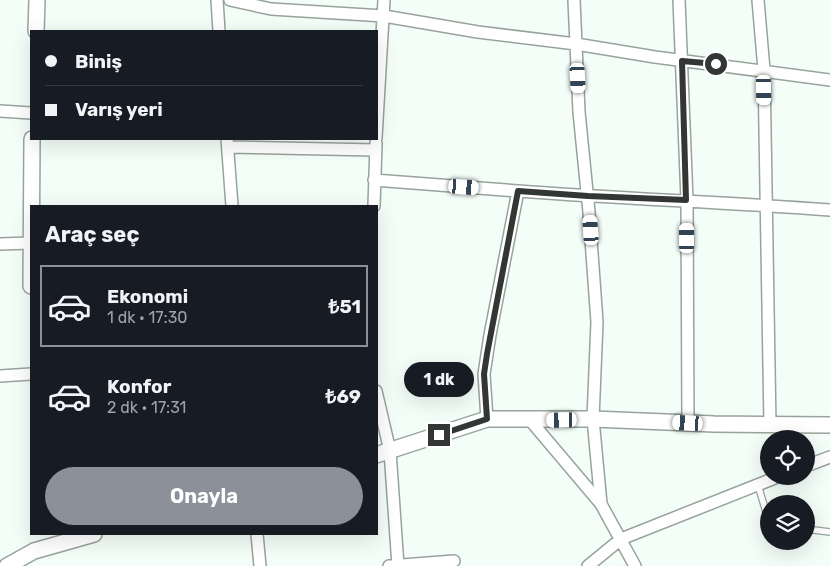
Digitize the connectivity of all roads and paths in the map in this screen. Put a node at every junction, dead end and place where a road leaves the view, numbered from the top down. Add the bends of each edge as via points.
1 (38, 0) edge
2 (217, 0) edge
3 (230, 0) edge
4 (384, 0) edge
5 (574, 0) edge
6 (679, 0) edge
7 (758, 0) edge
8 (384, 16) junction
9 (36, 30) edge
10 (219, 30) edge
11 (576, 44) junction
12 (682, 61) junction
13 (764, 70) junction
14 (830, 80) edge
15 (378, 111) edge
16 (0, 112) edge
17 (30, 113) edge
18 (32, 140) edge
19 (227, 143) edge
20 (376, 143) edge
21 (374, 180) junction
22 (518, 191) junction
23 (588, 196) junction
24 (686, 200) junction
25 (31, 205) edge
26 (232, 205) edge
27 (374, 205) edge
28 (766, 205) junction
29 (830, 210) edge
30 (30, 243) edge
31 (0, 244) edge
32 (30, 374) edge
33 (0, 376) edge
34 (378, 409) edge
35 (487, 419) junction
36 (593, 419) junction
37 (530, 420) junction
38 (688, 423) junction
39 (770, 425) junction
40 (830, 425) edge
41 (383, 453) edge
42 (830, 457) edge
43 (815, 463) edge
44 (758, 485) joint
45 (761, 495) edge
46 (601, 504) junction
47 (815, 530) edge
48 (830, 532) edge
49 (87, 535) edge
50 (257, 535) edge
51 (51, 540) edge
52 (621, 540) junction
53 (454, 560) dead end
54 (8, 566) edge
55 (260, 566) edge
56 (395, 566) edge
57 (588, 566) edge
58 (635, 566) edge

1 - 9 street
2 - 10 street
3 - 8 street via 271,9
4 - 8 street
5 - 11 street
6 - 12 street
7 - 13 street
8 - 11 street
8 - 15 street
11 - 12 street
11 - 23 street
12 - 13 street
12 - 24 street
13 - 14 street
13 - 28 street
16 - 17 street
18 - 25 street
19 - 20 street
19 - 26 street
20 - 21 street
21 - 22 street
21 - 27 street
22 - 23 street
22 - 35 street via 484,374
23 - 24 street
23 - 36 street via 597,322
24 - 28 street
24 - 38 street
28 - 29 street
28 - 39 street
30 - 31 street
32 - 33 street
34 - 41 street
35 - 37 street
35 - 41 street
36 - 37 street
36 - 38 street
36 - 46 street
37 - 46 street
38 - 39 street
39 - 40 street
41 - 56 street
42 - 43 street
44 - 45 lane
44 - 52 street
46 - 52 street
47 - 48 lane
49 - 51 street
50 - 55 street
51 - 54 street
52 - 57 street
52 - 58 street
53 - 56 street

